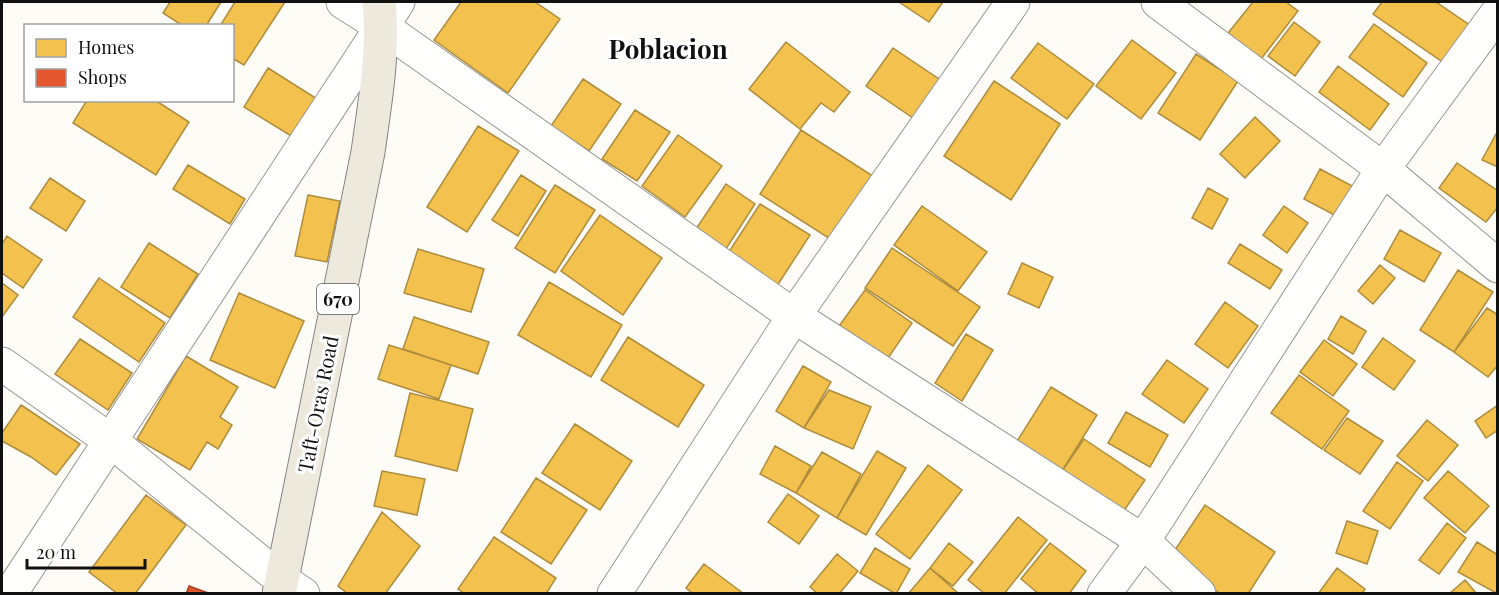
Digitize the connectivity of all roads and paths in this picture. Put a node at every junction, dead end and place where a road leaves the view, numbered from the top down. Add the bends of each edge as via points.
1 (343, 2) edge
2 (1013, 2) edge
3 (1158, 2) edge
4 (386, 10) edge
5 (1497, 12) edge
6 (1383, 169) junction
7 (1497, 266) edge
8 (794, 316) junction
9 (2, 364) edge
10 (111, 441) junction
11 (1143, 542) junction
12 (288, 589) edge
13 (10, 594) edge
14 (614, 594) edge
15 (1104, 594) edge
16 (1199, 594) edge

1 - 4 street
2 - 8 street
3 - 6 street
4 - 8 street
4 - 10 street
4 - 12 main road, Taft-Oras Road / 670 via 368,152
5 - 6 street
6 - 7 street
6 - 11 street
8 - 11 street
8 - 14 street
9 - 10 street
10 - 12 street
10 - 13 street
11 - 15 street
11 - 16 street

